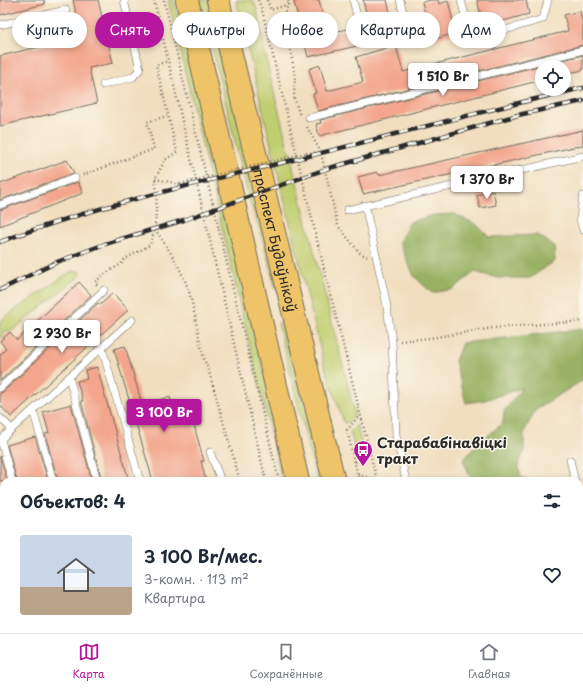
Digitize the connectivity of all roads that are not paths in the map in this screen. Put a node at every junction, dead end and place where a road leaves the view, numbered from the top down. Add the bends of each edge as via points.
1 (124, 0) edge
2 (187, 0) edge
3 (218, 0) edge
4 (353, 0) edge
5 (400, 0) edge
6 (461, 0) edge
7 (548, 0) edge
8 (66, 10) dead end
9 (0, 25) edge
10 (583, 50) edge
11 (103, 85) dead end
12 (310, 118) dead end
13 (583, 156) edge
14 (75, 178) road end
15 (583, 196) edge
16 (0, 205) edge
17 (365, 205) junction
18 (347, 210) dead end
19 (583, 230) edge
20 (285, 278) junction
21 (253, 287) junction
22 (104, 290) road end
23 (132, 320) dead end
24 (297, 327) junction
25 (263, 333) junction
26 (102, 348) junction
27 (69, 377) junction
28 (0, 388) edge
29 (33, 410) junction
30 (0, 418) edge
31 (12, 430) junction
32 (0, 440) edge
33 (210, 452) dead end
34 (570, 460) dead end
35 (11, 477) edge
36 (52, 477) edge
37 (96, 477) edge
38 (139, 477) edge
39 (219, 477) edge
40 (297, 477) edge
41 (333, 477) edge
42 (405, 477) edge
43 (574, 477) edge

1 - 11 lane via 140,69 133,77
2 - 21 main road
3 - 20 main road, праспект Будаўнікоў
4 - 5 lane via 361,33 371,39 401,32 405,22
6 - 7 lane via 467,23 476,32 491,34 543,19
8 - 9 lane
10 - 12 lane
13 - 17 lane
14 - 16 lane
15 - 19 lane via 580,219
17 - 18 lane
17 - 42 lane via 386,300 392,341 396,435
20 - 21 main road via 285,289 273,300 258,296
20 - 24 main road, праспект Будаўнікоў
21 - 25 main road
22 - 28 lane
23 - 26 lane
24 - 25 main road via 287,314 277,313 268,318
24 - 41 main road, праспект Будаўнікоў
25 - 40 main road
26 - 27 lane
26 - 38 lane
27 - 29 lane
27 - 37 lane
29 - 31 lane
29 - 36 lane
30 - 31 lane
31 - 32 lane
32 - 35 lane
33 - 39 lane
34 - 43 lane

